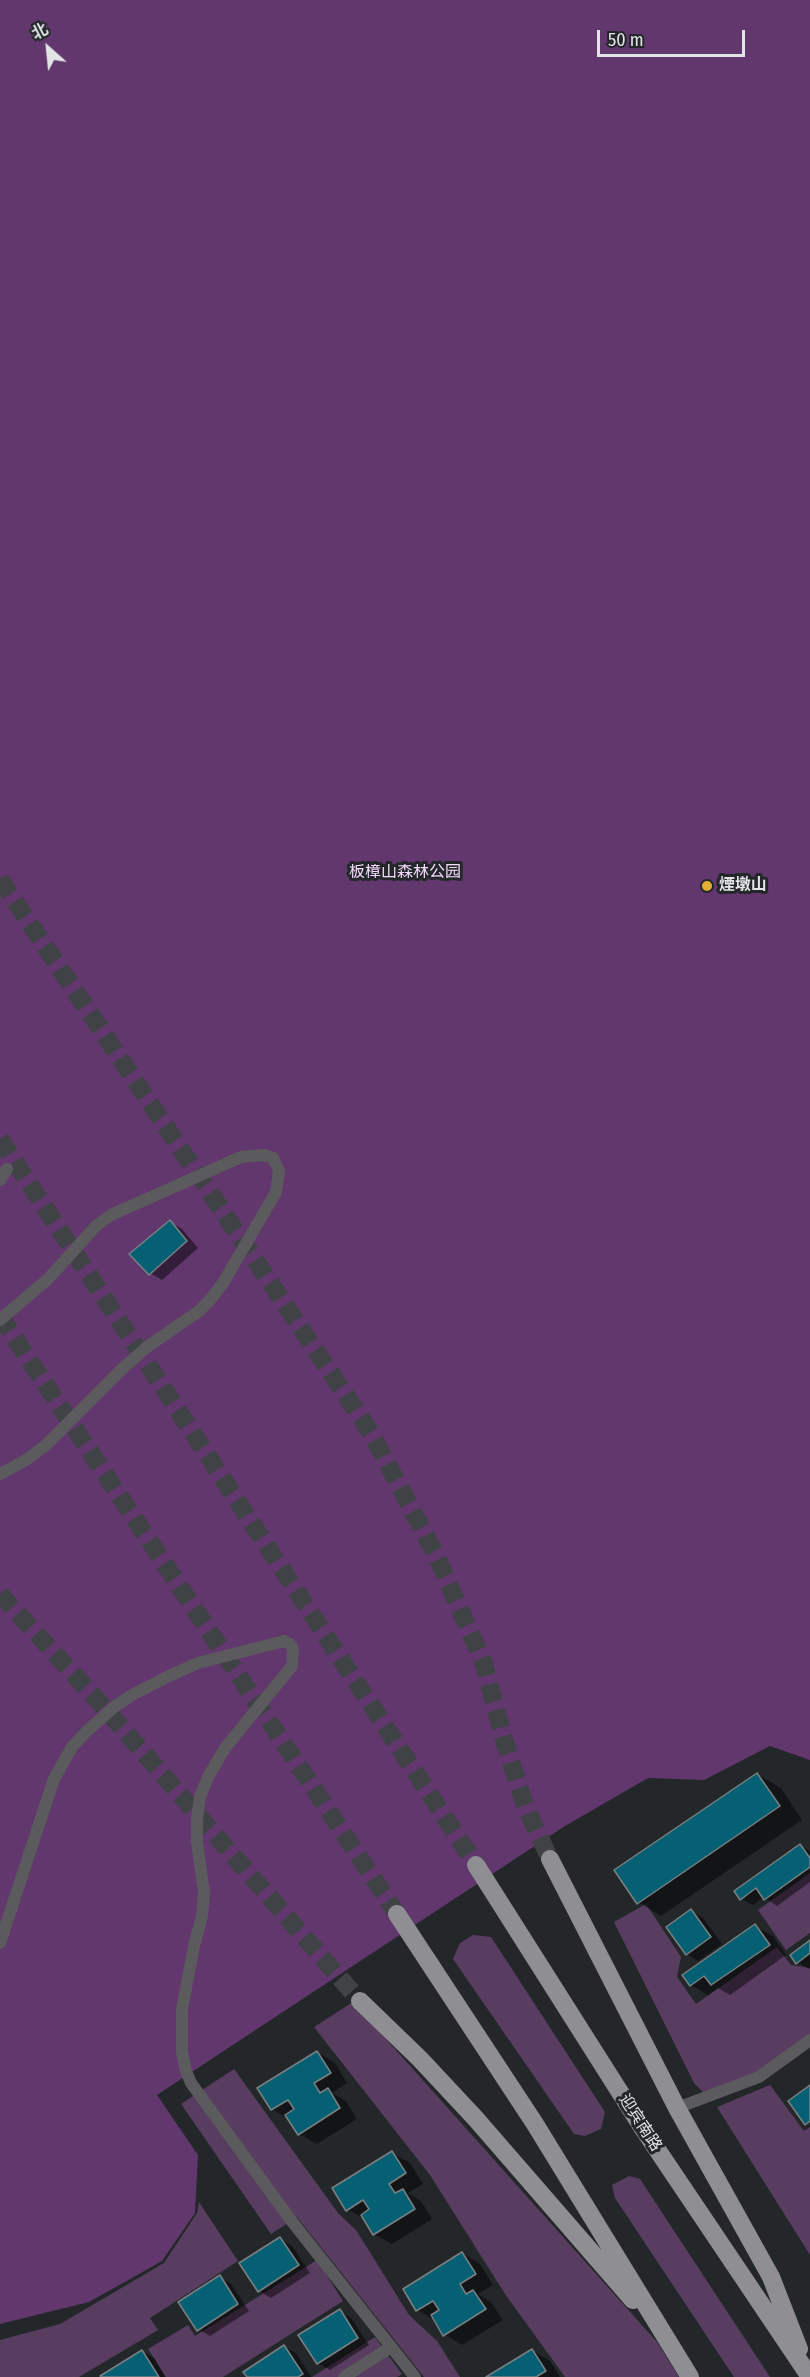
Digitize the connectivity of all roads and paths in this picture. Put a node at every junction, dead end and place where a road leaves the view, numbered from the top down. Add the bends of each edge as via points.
1 (0, 1320) edge
2 (0, 1474) edge
3 (550, 1859) tunnel mouth
4 (476, 1865) tunnel mouth
5 (397, 1914) tunnel mouth
6 (0, 1943) edge
7 (360, 2001) tunnel mouth
8 (810, 2040) edge
9 (678, 2108) junction
10 (666, 2338) junction
11 (391, 2347) junction
12 (809, 2376) edge
13 (345, 2377) edge
14 (415, 2377) edge
15 (690, 2377) edge

1 - 2 lane via 48,1280 96,1226 111,1215 241,1157 273,1158 279,1171 276,1192 210,1300 123,1368 46,1445
3 - 9 main road
4 - 12 main road, 迎宾南路 via 642,2127
5 - 10 main road via 541,2133
6 - 11 lane via 54,1779 72,1747 87,1731 114,1707 198,1663 284,1641 290,1644 292,1666 225,1748 200,1797 196,1819 204,1893 182,2009 182,2052 191,2083 290,2219
7 - 10 main road via 468,2110
8 - 9 lane via 759,2078
9 - 12 main road via 771,2277
10 - 15 main road
11 - 13 lane
11 - 14 lane

